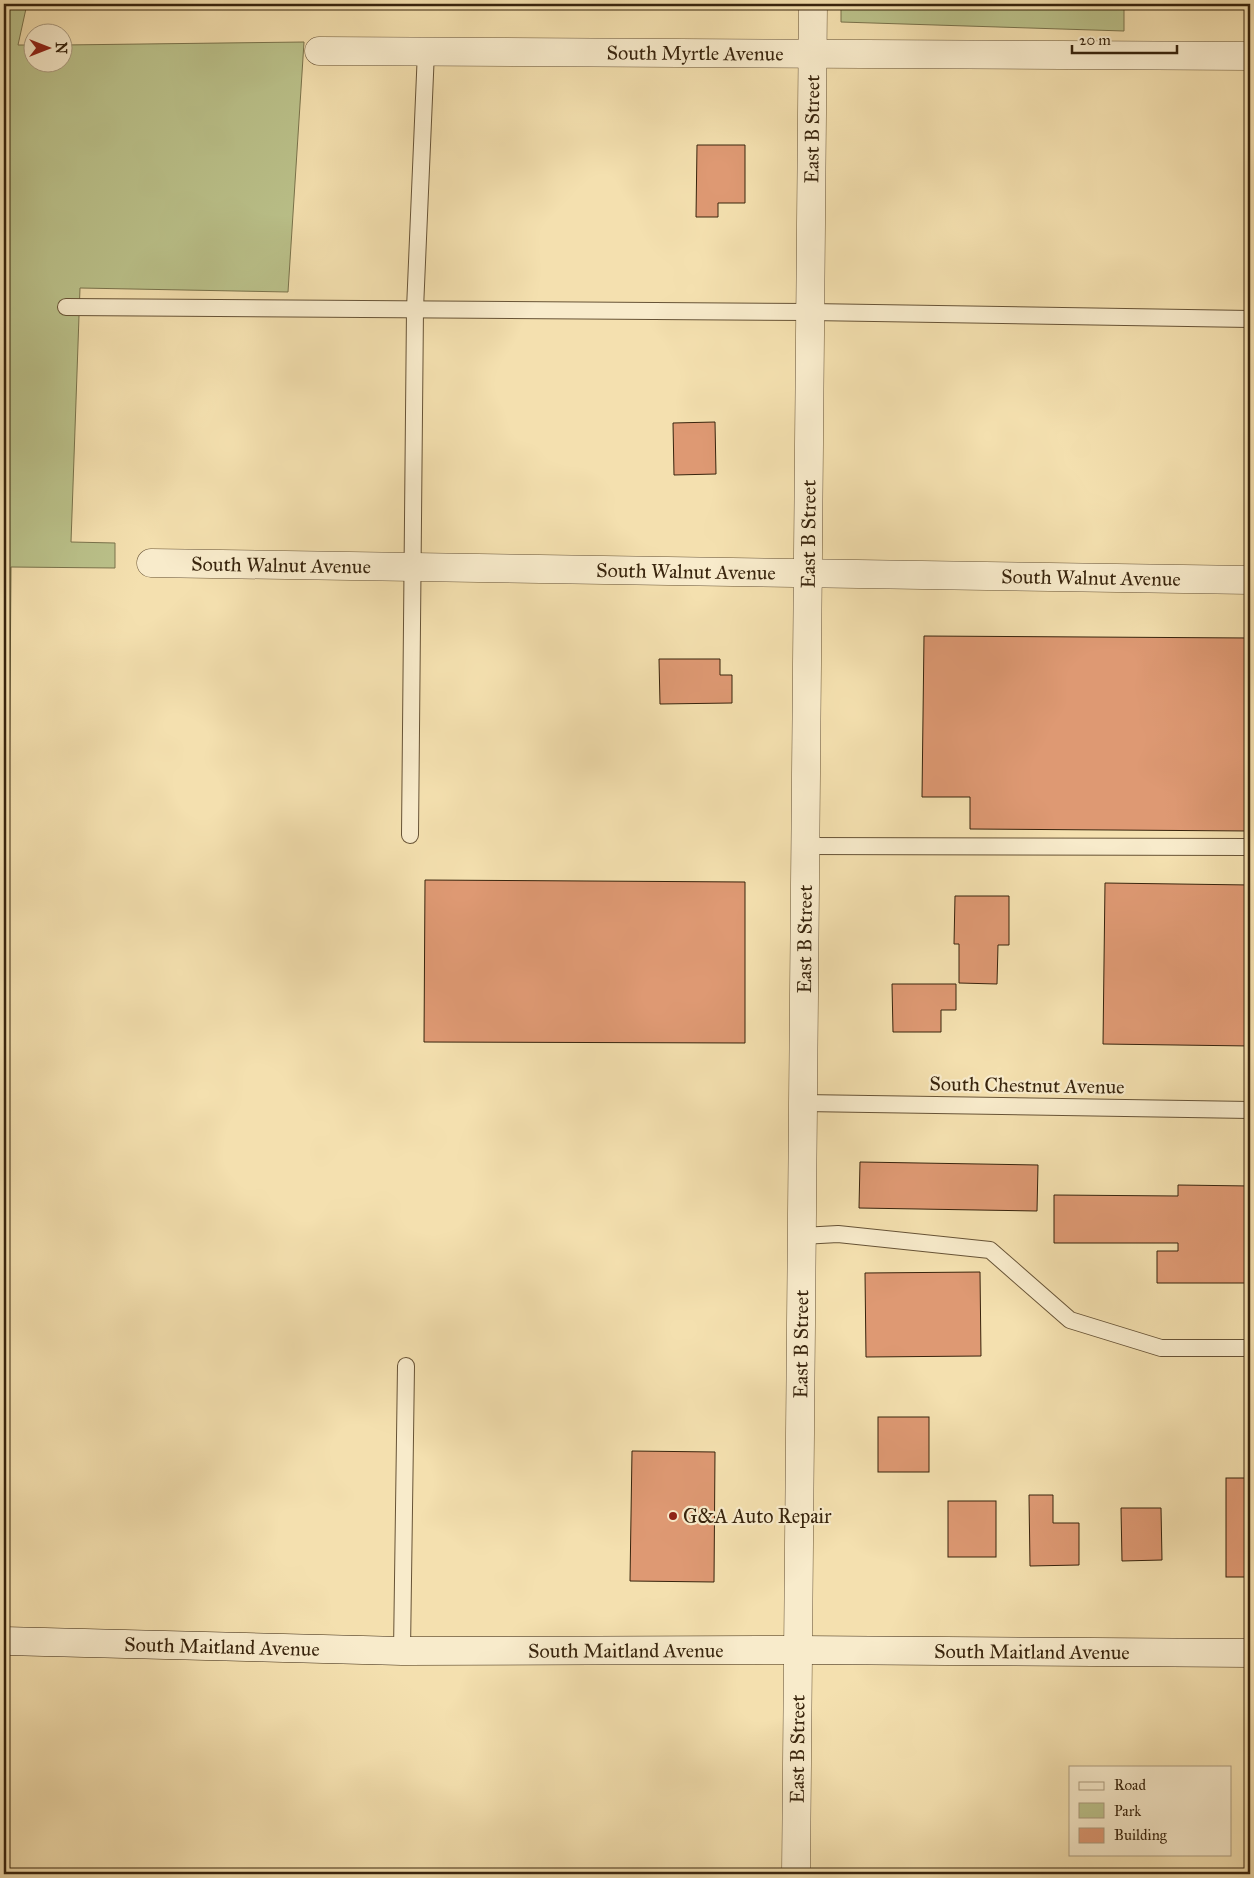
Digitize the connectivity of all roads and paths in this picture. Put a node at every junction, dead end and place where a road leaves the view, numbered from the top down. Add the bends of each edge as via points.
1 (813, 4) edge
2 (319, 51) dead end
3 (426, 51) junction
4 (813, 54) junction
5 (1250, 56) edge
6 (66, 308) dead end
7 (415, 310) junction
8 (810, 312) junction
9 (1250, 319) edge
10 (151, 563) dead end
11 (411, 567) junction
12 (808, 573) junction
13 (1250, 580) edge
14 (410, 835) dead end
15 (806, 846) junction
16 (1250, 848) edge
17 (804, 1103) junction
18 (1250, 1110) edge
19 (802, 1236) junction
20 (1250, 1348) edge
21 (406, 1366) dead end
22 (4, 1641) edge
23 (798, 1650) junction
24 (402, 1651) junction
25 (1250, 1653) edge
26 (796, 1874) edge

1 - 4 street, East B Street
2 - 3 street, South Myrtle Avenue
3 - 4 street, South Myrtle Avenue
3 - 7 lane
4 - 5 street, South Myrtle Avenue
4 - 8 street, East B Street
6 - 7 lane
7 - 8 lane
7 - 11 lane
8 - 9 lane
8 - 12 street, East B Street
10 - 11 street, South Walnut Avenue
11 - 12 street, South Walnut Avenue
11 - 14 lane
12 - 13 street, South Walnut Avenue
12 - 15 street, East B Street
15 - 16 lane
15 - 17 street, East B Street
17 - 18 lane, South Chestnut Avenue
17 - 19 street, East B Street
19 - 20 lane via 838,1234 990,1250 1070,1320 1161,1348
19 - 23 street, East B Street
21 - 24 lane
22 - 24 street, South Maitland Avenue
23 - 24 street, South Maitland Avenue
23 - 25 street, South Maitland Avenue
23 - 26 street, East B Street

